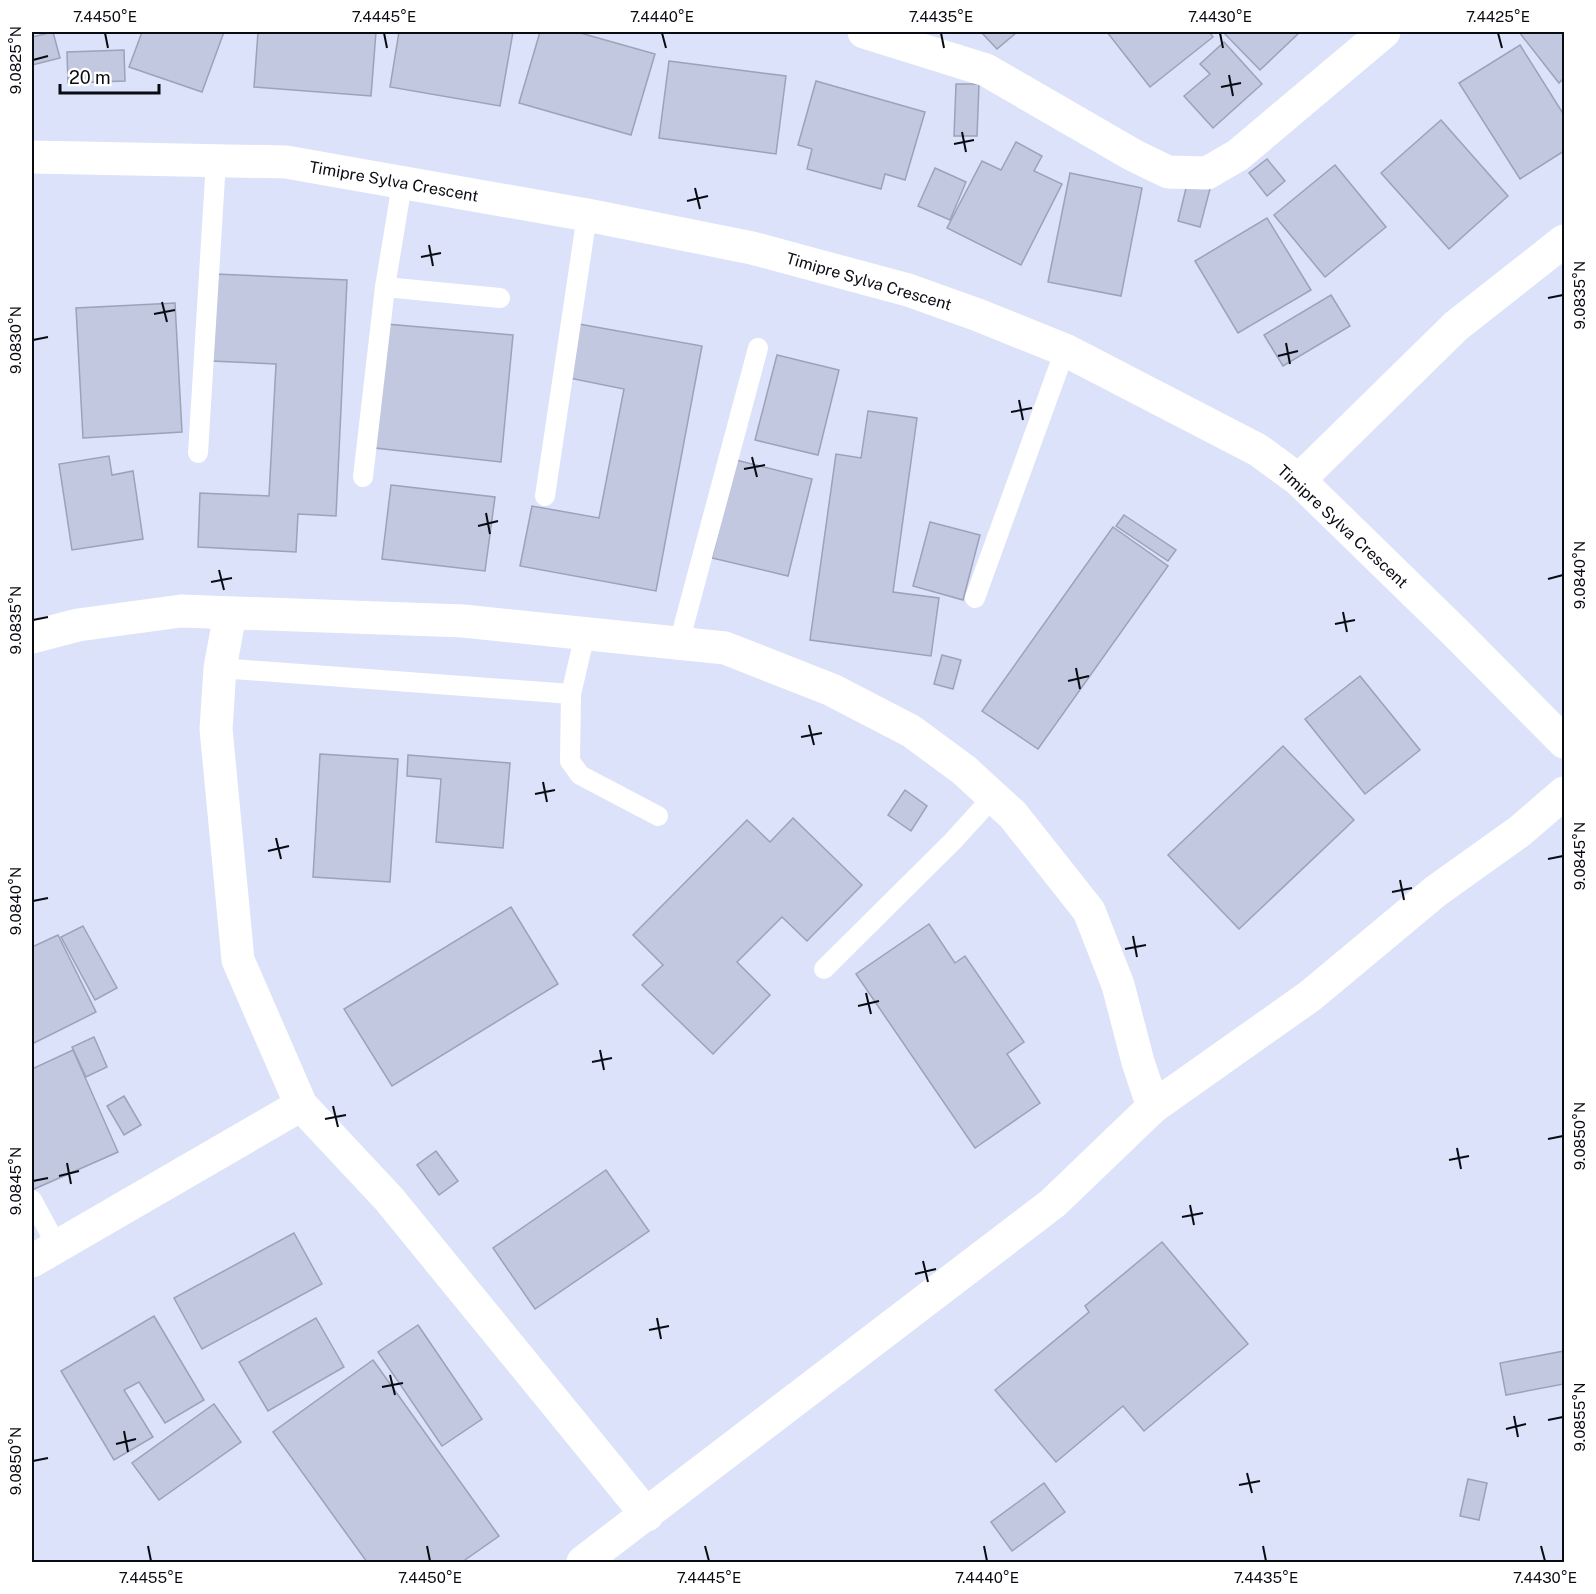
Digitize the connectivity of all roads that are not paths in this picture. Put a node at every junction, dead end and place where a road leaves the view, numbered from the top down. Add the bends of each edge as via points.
1 (864, 32) edge
2 (1384, 32) edge
3 (32, 157) edge
4 (216, 161) junction
5 (402, 184) junction
6 (587, 215) junction
7 (1564, 241) edge
8 (385, 287) junction
9 (500, 298) dead end
10 (758, 348) dead end
11 (1065, 350) junction
12 (198, 453) dead end
13 (363, 477) dead end
14 (1299, 480) junction
15 (545, 496) dead end
16 (975, 598) dead end
17 (230, 614) junction
18 (585, 634) junction
19 (32, 637) edge
20 (679, 643) junction
21 (220, 668) junction
22 (571, 694) junction
23 (1564, 742) edge
24 (1564, 793) edge
25 (993, 797) junction
26 (658, 816) dead end
27 (824, 969) dead end
28 (301, 1105) junction
29 (1153, 1107) junction
30 (32, 1200) edge
31 (44, 1253) edge
32 (647, 1515) junction
33 (583, 1563) edge

1 - 2 street via 986,70 1168,172 1207,173 1238,155
3 - 4 street, Timipre Sylva Crescent
4 - 5 street, Timipre Sylva Crescent via 286,162
4 - 12 lane
5 - 6 street, Timipre Sylva Crescent
5 - 8 lane
6 - 11 street, Timipre Sylva Crescent via 752,248 908,290
6 - 15 lane
7 - 14 street via 1456,326
8 - 9 lane
8 - 13 lane
10 - 20 lane
11 - 14 street, Timipre Sylva Crescent via 1258,450
11 - 16 lane
14 - 23 street, Timipre Sylva Crescent
17 - 18 street via 463,621
17 - 19 street via 181,611 78,625
17 - 21 street
18 - 20 street
18 - 22 lane
20 - 25 street via 725,648 832,690 911,732 964,770
21 - 22 lane
21 - 28 street via 216,729 237,960
22 - 26 lane via 570,761 580,775
24 - 29 street via 1520,831 1436,891 1310,996
25 - 27 lane
25 - 29 street via 1013,815 1089,911 1118,985
28 - 31 street
28 - 32 street via 389,1199
29 - 32 street via 1053,1203
30 - 31 lane
32 - 33 street

